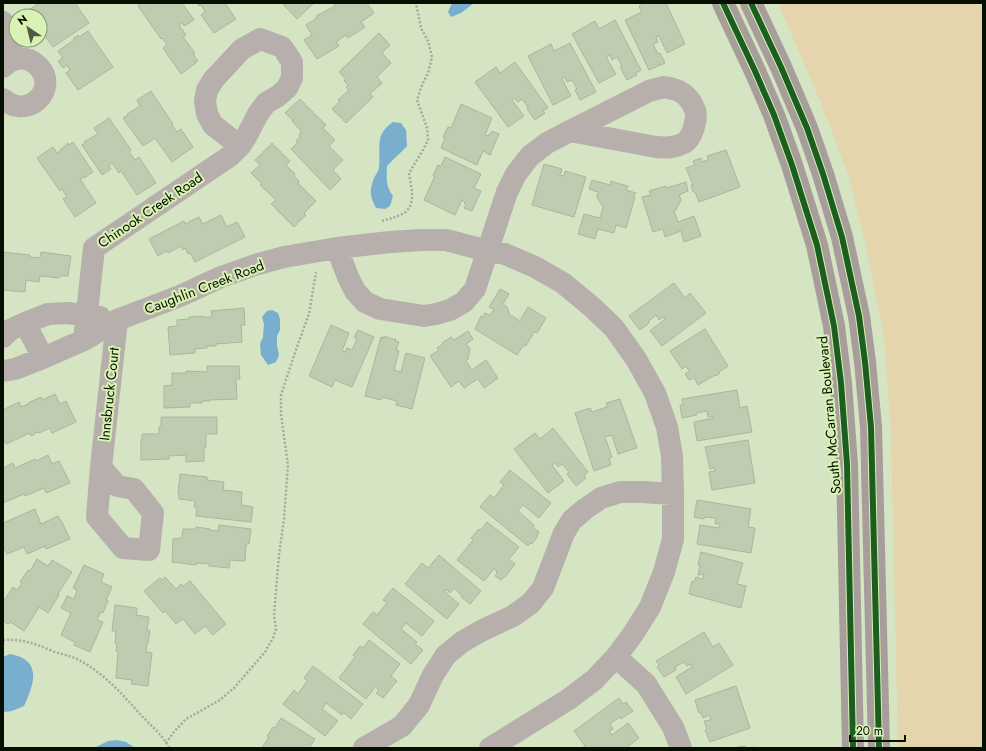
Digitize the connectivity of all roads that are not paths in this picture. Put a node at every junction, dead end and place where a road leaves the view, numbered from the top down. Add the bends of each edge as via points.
1 (723, 3) edge
2 (751, 3) edge
3 (3, 22) edge
4 (9, 63) edge
5 (3, 99) edge
6 (570, 131) junction
7 (240, 146) junction
8 (327, 249) junction
9 (488, 251) junction
10 (87, 315) junction
11 (117, 320) junction
12 (25, 323) junction
13 (3, 337) edge
14 (84, 340) junction
15 (43, 358) junction
16 (3, 371) edge
17 (101, 467) dead end
18 (673, 494) junction
19 (616, 656) junction
20 (364, 748) edge
21 (490, 748) edge
22 (682, 748) edge
23 (853, 748) edge
24 (879, 748) edge

1 - 23 main road, South McCarran Boulevard via 755,71 792,165 817,245 834,326 847,464
2 - 24 main road via 807,128 823,174 842,237 859,316 871,427
3 - 4 street
4 - 5 street via 22,58 36,64 44,76 44,91 40,98 27,106 10,105
6 - 6 street via 649,91 664,88 678,90 689,98 695,110 695,123 691,135 685,143 670,148
6 - 9 street via 547,143 530,156 516,174 507,192
7 - 7 street, Chinook Creek Road via 213,125 207,114 207,90 242,49 260,39 282,47 292,62 292,78 278,96 266,103
7 - 10 street, Chinook Creek Road via 230,156 94,248
8 - 9 street, Caughlin Creek Road via 390,242 446,240
8 - 9 street via 348,277 355,292 365,302 380,309 424,316 450,310 464,302 475,289
8 - 11 street, Caughlin Creek Road via 255,265
9 - 18 street, Caughlin Creek Road via 505,254 562,283 614,328 636,359 655,393 667,427 672,456
10 - 11 street
10 - 12 street via 48,314
10 - 14 street, Chinook Creek Road
11 - 14 street, Caughlin Creek Road
11 - 17 street, Innsbruck Court
12 - 13 street via 10,330
12 - 15 street
14 - 15 street, Caughlin Creek Road
15 - 16 street, Caughlin Creek Road
18 - 19 street, Caughlin Creek Road via 673,539 664,572 650,607
18 - 20 street via 620,492 602,498 585,509 572,520 564,533 543,588 532,603 513,616 462,642 446,656 433,675 419,705 402,726
19 - 21 street, Caughlin Creek Road via 594,680 569,699
19 - 22 street via 646,684 673,727

